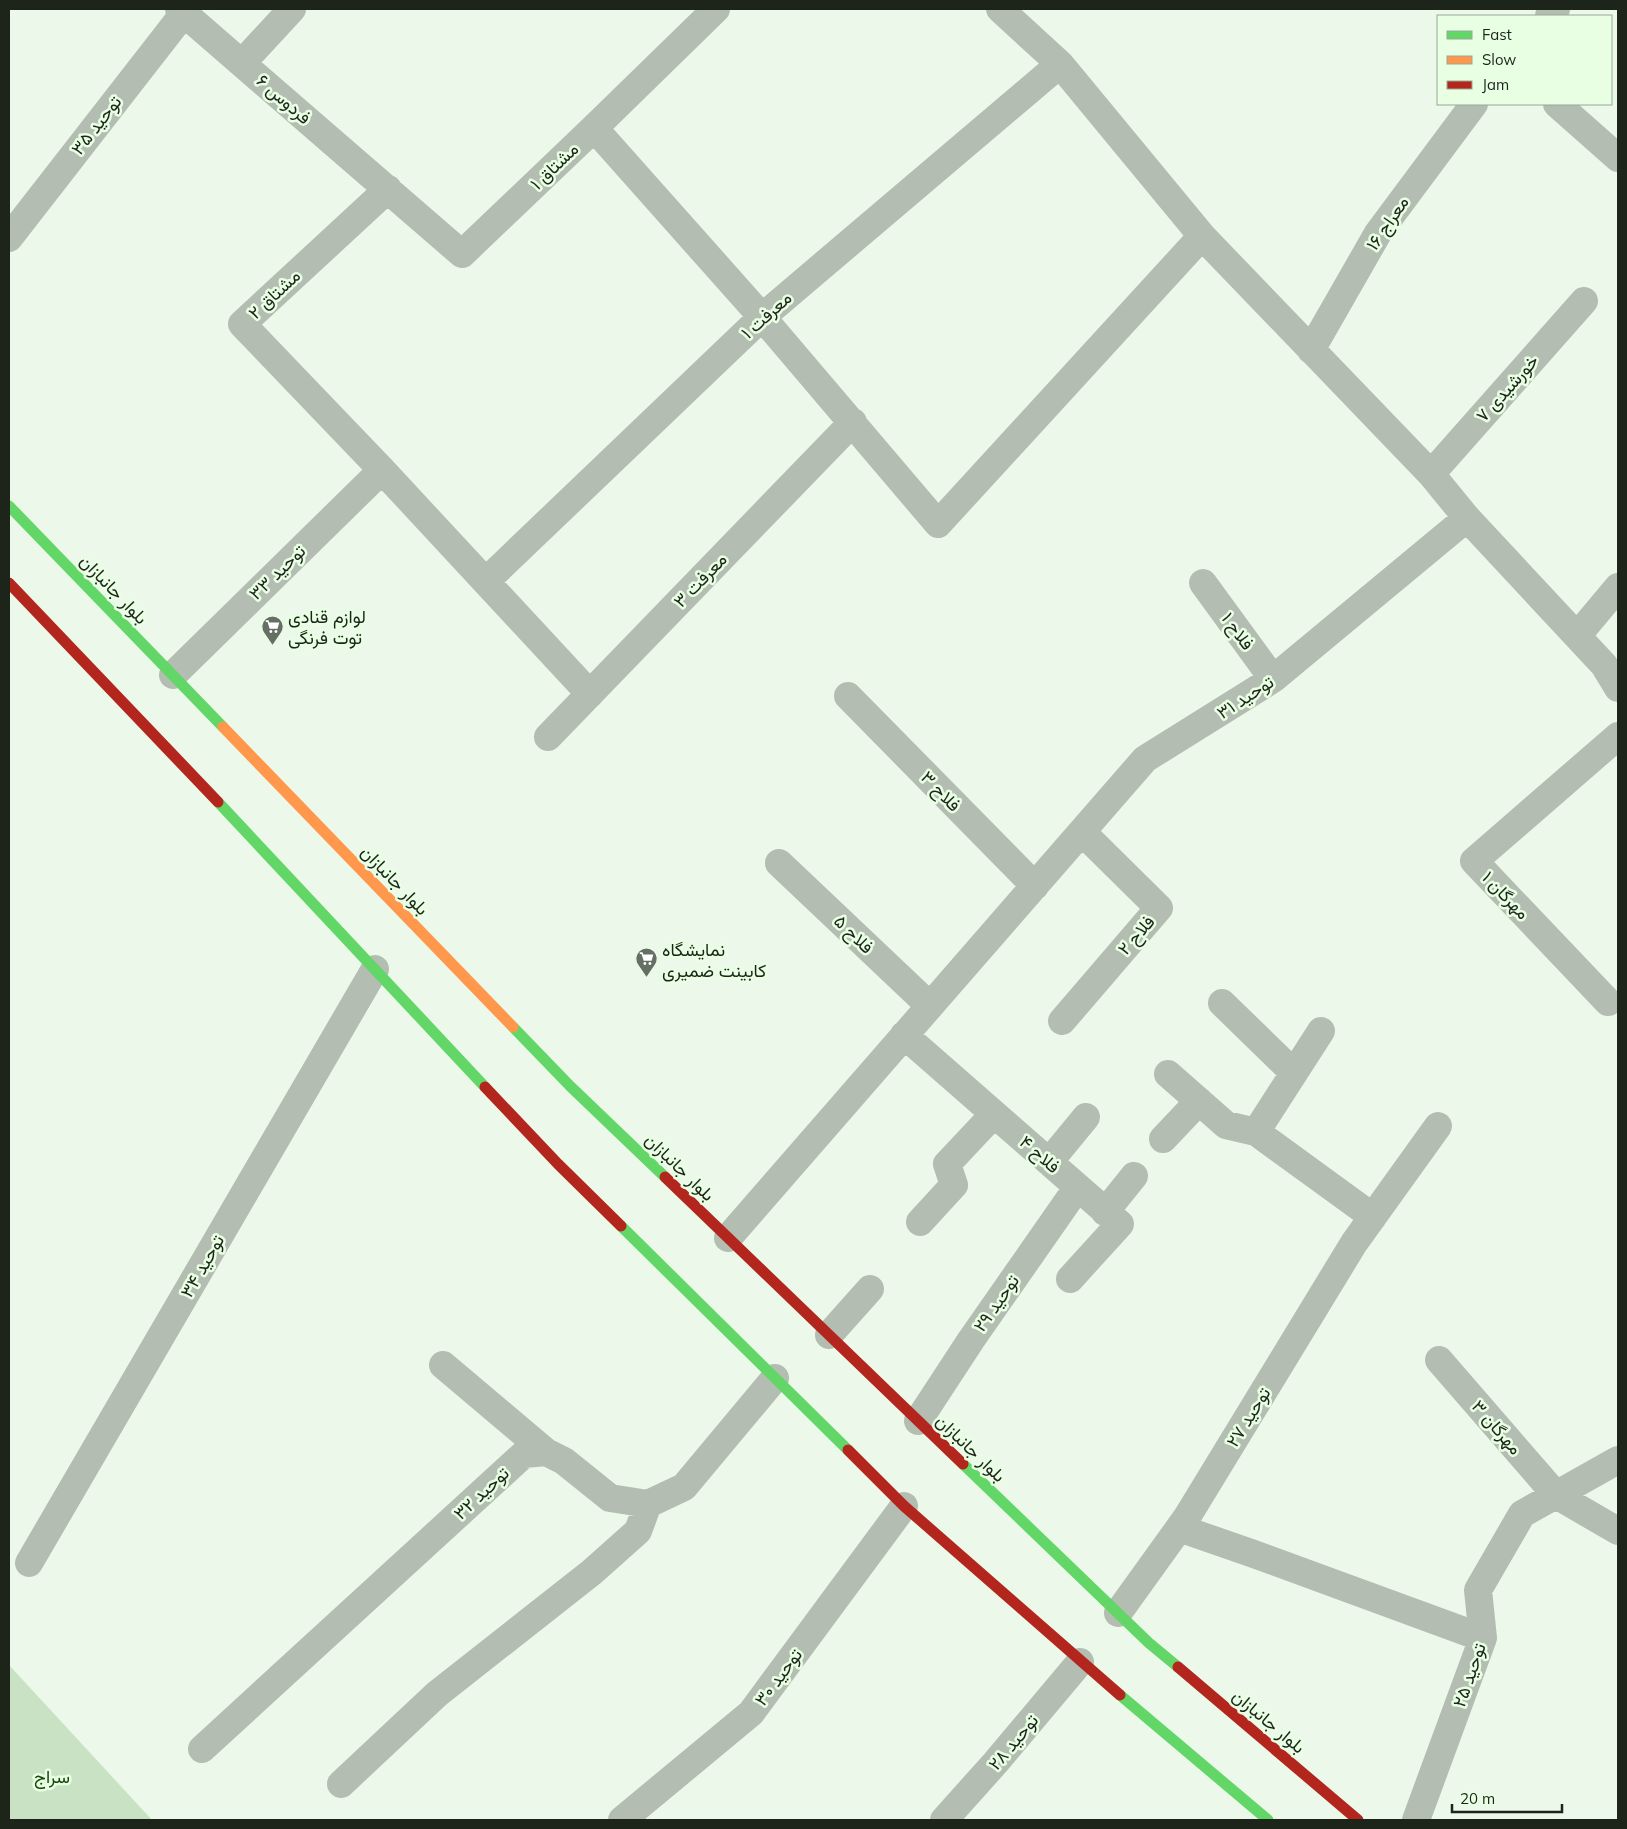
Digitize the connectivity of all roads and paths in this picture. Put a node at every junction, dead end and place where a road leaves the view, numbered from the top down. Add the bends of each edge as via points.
1 (292, 9) edge
2 (716, 9) edge
3 (1000, 9) edge
4 (182, 11) edge
5 (242, 63) junction
6 (1060, 64) junction
7 (1473, 105) edge
8 (1558, 105) edge
9 (594, 128) junction
10 (1618, 158) edge
11 (388, 189) junction
12 (1202, 236) junction
13 (9, 238) edge
14 (1584, 302) dead end
15 (762, 317) junction
16 (1311, 350) junction
17 (852, 422) junction
18 (382, 470) junction
19 (1431, 474) junction
20 (9, 506) edge
21 (1467, 518) junction
22 (486, 581) junction
23 (9, 583) edge
24 (1203, 583) dead end
25 (1618, 587) edge
26 (1577, 636) junction
27 (173, 675) junction
28 (1273, 679) junction
29 (1618, 688) edge
30 (590, 694) junction
31 (848, 696) dead end
32 (1618, 736) edge
33 (548, 737) dead end
34 (1082, 832) junction
35 (779, 863) dead end
36 (1034, 886) junction
37 (375, 969) junction
38 (1608, 1002) dead end
39 (1222, 1003) dead end
40 (930, 1006) junction
41 (1062, 1020) dead end
42 (1321, 1031) dead end
43 (904, 1035) junction
44 (1294, 1073) junction
45 (1168, 1074) dead end
46 (1199, 1101) junction
47 (994, 1114) junction
48 (1086, 1117) dead end
49 (1438, 1126) dead end
50 (1256, 1132) junction
51 (1163, 1139) dead end
52 (1049, 1162) junction
53 (1134, 1176) dead end
54 (1078, 1188) junction
55 (1105, 1212) junction
56 (1373, 1218) junction
57 (920, 1222) dead end
58 (728, 1238) junction
59 (1070, 1279) dead end
60 (870, 1289) dead end
61 (829, 1335) junction
62 (1438, 1360) dead end
63 (443, 1365) dead end
64 (775, 1378) junction
65 (918, 1421) junction
66 (546, 1452) junction
67 (1618, 1460) edge
68 (1556, 1495) junction
69 (648, 1504) junction
70 (904, 1506) junction
71 (1179, 1528) junction
72 (1618, 1531) edge
73 (29, 1563) dead end
74 (1118, 1613) junction
75 (1483, 1638) junction
76 (1080, 1662) junction
77 (202, 1749) dead end
78 (341, 1784) dead end
79 (622, 1820) edge
80 (944, 1820) edge
81 (1268, 1820) edge
82 (1358, 1820) edge
83 (1416, 1820) edge

1 - 5 street
2 - 9 street, مشتاق ۱
3 - 6 street
4 - 5 street, فردوس ۶
4 - 13 street, توحید ۳۵
5 - 11 street, فردوس ۶
6 - 12 street
6 - 15 street, معرفت ۱
7 - 16 street, معراج ۱۶ via 1378,233
8 - 10 street
9 - 11 street, مشتاق ۱ via 462,254
9 - 15 street
11 - 18 street, مشتاق ۲ via 242,324
12 - 16 street
12 - 17 street via 938,524
14 - 19 street, خورشیدی ۷
15 - 17 street
15 - 22 street, معرفت ۱
16 - 19 street
17 - 30 street, معرفت ۳
18 - 22 street
18 - 27 street, توحید ۳۳
19 - 21 street
20 - 27 highway, بلوار جانبازان
21 - 26 street
21 - 28 street, توحید ۳۱
22 - 30 street
23 - 37 highway
24 - 28 street, فلاح ۱
25 - 26 street
26 - 29 street via 1604,665
27 - 58 highway, بلوار جانبازان via 570,1086
28 - 34 street, توحید ۳۱ via 1145,759
30 - 33 street, معرفت ۳
31 - 36 street, فلاح ۳
32 - 38 street, مهرگان ۱ via 1474,862
34 - 36 street, توحید ۳۱
34 - 41 street, فلاح ۲ via 1159,908
35 - 40 street, فلاح ۵
36 - 40 street, توحید ۳۱
37 - 64 highway via 558,1164
37 - 73 street, توحید ۳۴
39 - 44 street
40 - 43 street, توحید ۳۱
42 - 44 street
43 - 47 street, فلاح ۴
43 - 58 street, توحید ۳۱
44 - 50 street
45 - 46 street
46 - 50 street via 1226,1125
46 - 51 street
47 - 52 street, فلاح ۴
47 - 57 street via 947,1164 954,1185
48 - 52 street
49 - 56 street, توحید ۲۷
50 - 56 street
52 - 54 street, فلاح ۴
53 - 55 street
54 - 55 street, فلاح ۴
54 - 65 street, توحید ۲۹ via 970,1340
55 - 59 street, فلاح ۴ via 1120,1224
56 - 71 street, توحید ۲۷ via 1354,1243
58 - 61 highway, بلوار جانبازان
60 - 61 street
61 - 65 highway, بلوار جانبازان
62 - 68 street, مهرگان ۳
63 - 66 street
64 - 69 street via 684,1487
64 - 70 highway
65 - 74 highway, بلوار جانبازان
66 - 69 street via 564,1461 610,1498
66 - 77 street, توحید ۳۲ via 524,1454 518,1459
67 - 68 street, توحید ۲۵
68 - 72 street, مهرگان ۳
68 - 75 street, توحید ۲۵ via 1522,1514 1478,1590
69 - 78 street via 638,1531 592,1572 436,1694
70 - 76 highway
70 - 79 street, توحید ۳۰ via 751,1713
71 - 74 street, توحید ۲۷
71 - 75 street
74 - 82 highway, بلوار جانبازان
75 - 83 street, توحید ۲۵
76 - 80 street, توحید ۲۸
76 - 81 highway

